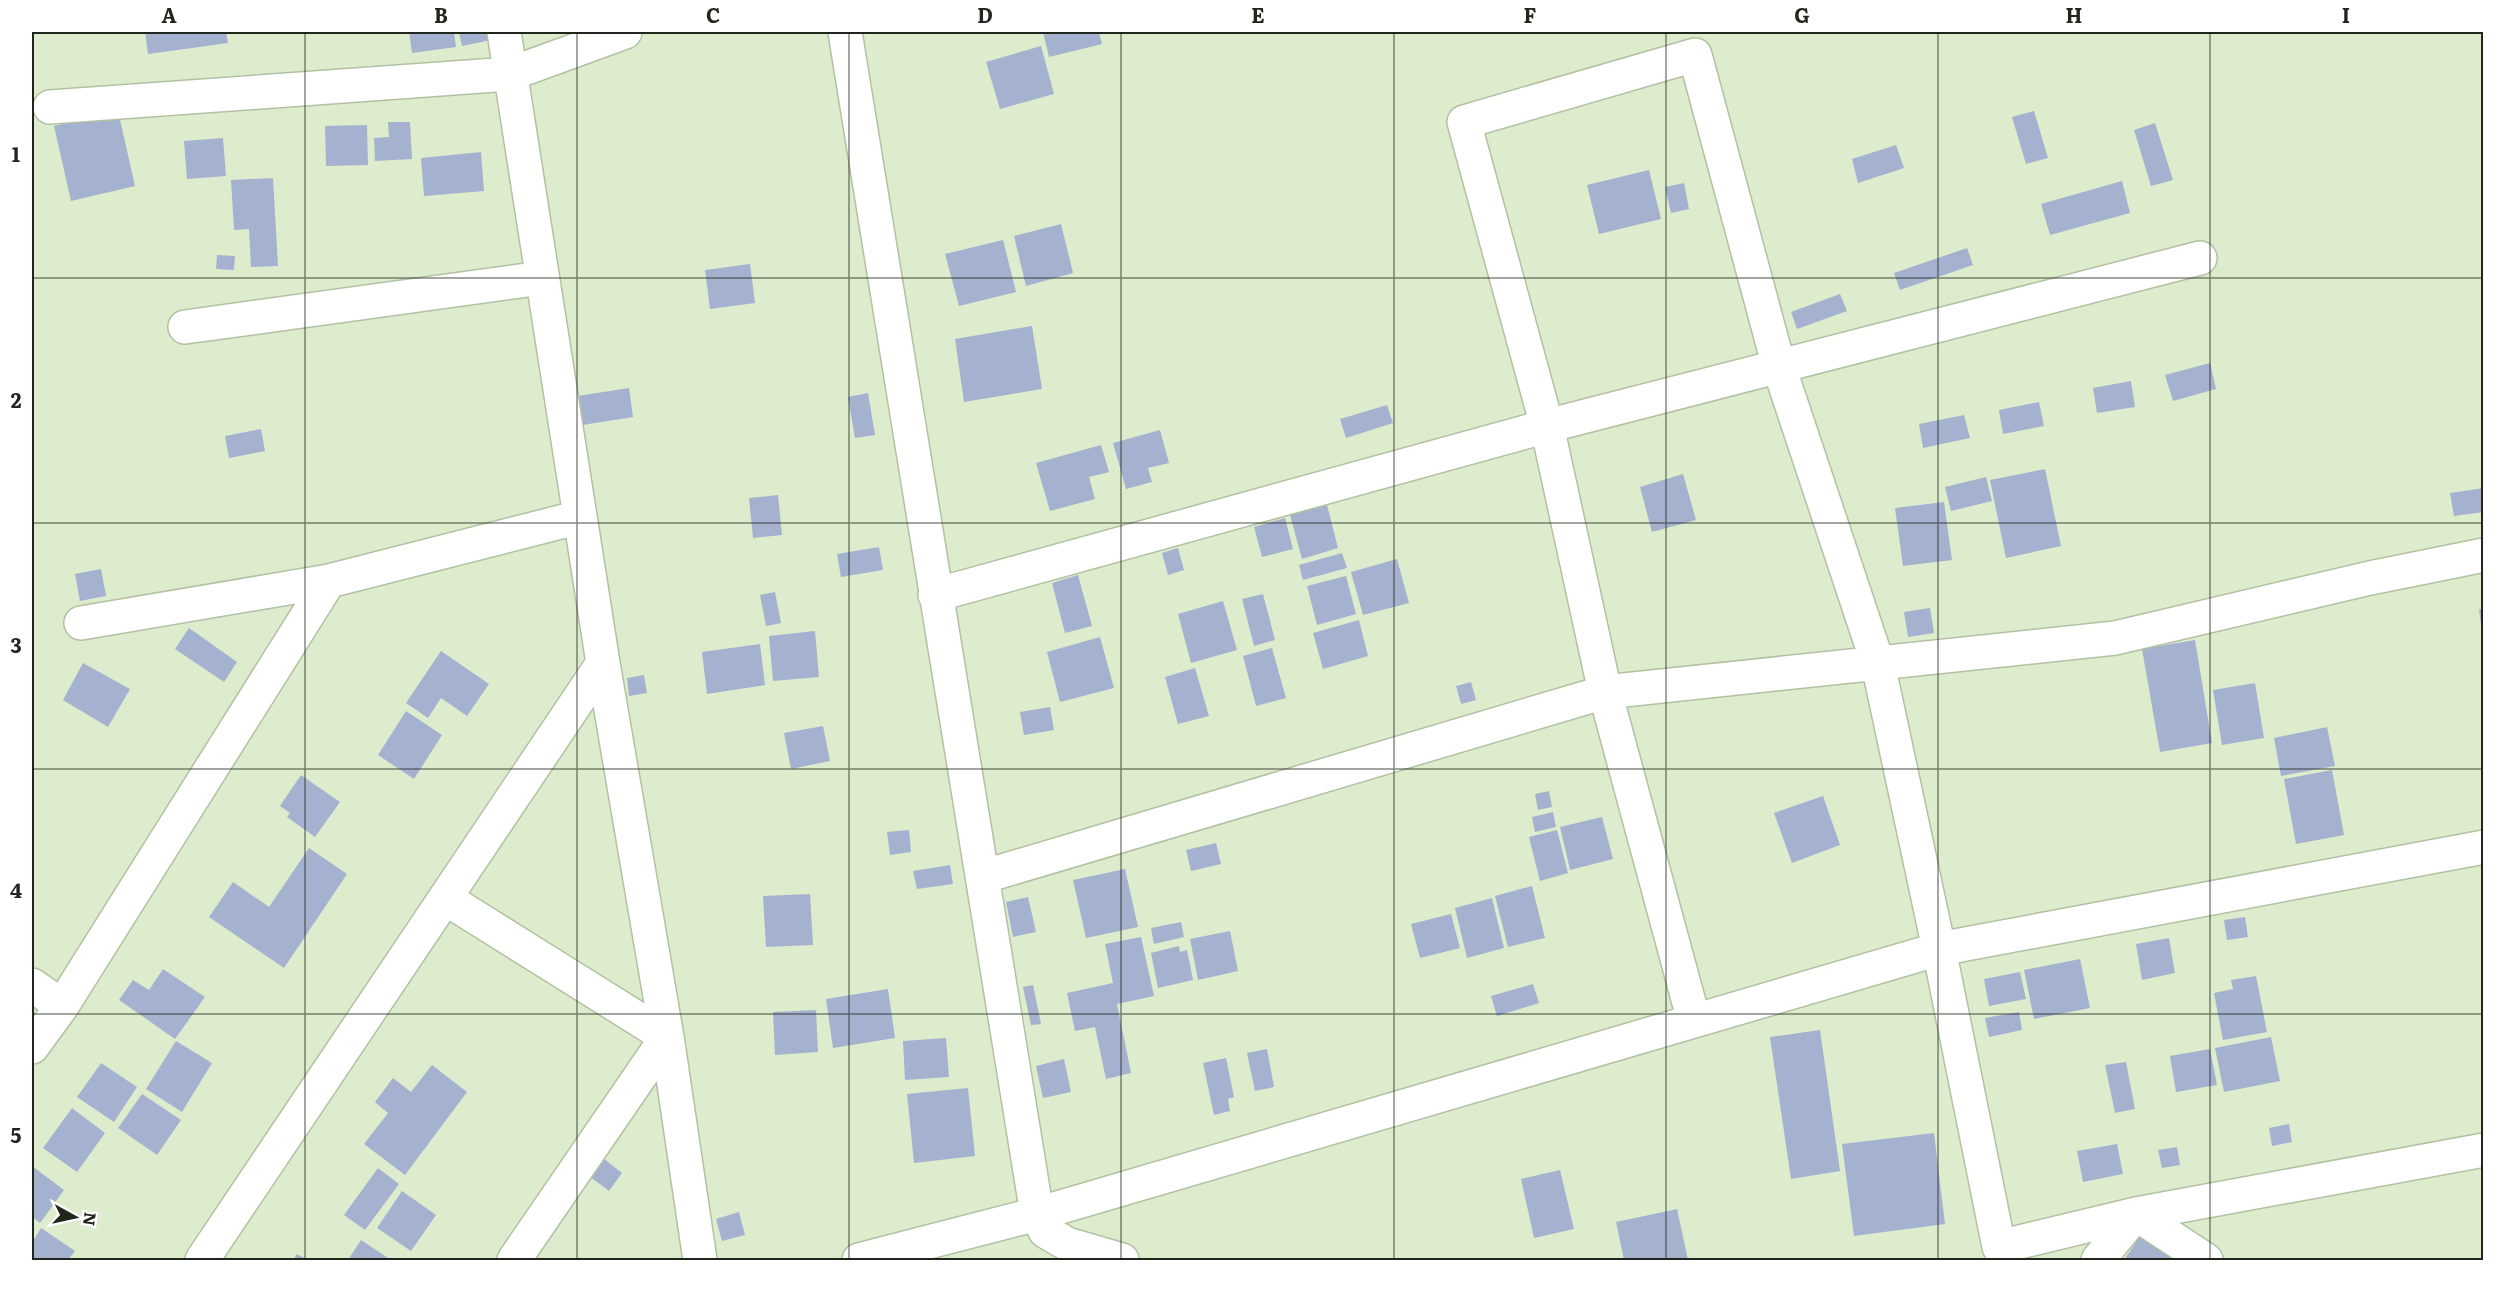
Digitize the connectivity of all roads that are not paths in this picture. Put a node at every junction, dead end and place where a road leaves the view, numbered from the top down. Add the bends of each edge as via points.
1 (504, 32) edge
2 (625, 32) edge
3 (845, 32) edge
4 (510, 74) junction
5 (50, 107) dead end
6 (2200, 258) dead end
7 (542, 278) junction
8 (185, 327) dead end
9 (1779, 367) junction
10 (1547, 426) junction
11 (580, 516) junction
12 (2484, 555) edge
13 (329, 581) junction
14 (935, 595) junction
15 (81, 623) dead end
16 (603, 663) junction
17 (1878, 664) junction
18 (1605, 692) junction
19 (2484, 847) edge
20 (982, 877) junction
21 (446, 898) junction
22 (1939, 949) junction
23 (32, 985) edge
24 (62, 1006) junction
25 (1694, 1021) junction
26 (667, 1037) junction
27 (32, 1047) edge
28 (2484, 1150) edge
29 (1037, 1214) junction
30 (2136, 1214) junction
31 (202, 1260) edge
32 (514, 1260) edge
33 (700, 1260) edge
34 (859, 1260) edge
35 (1122, 1260) edge
36 (2098, 1260) edge
37 (2206, 1260) edge

1 - 4 street
2 - 4 street
3 - 14 street
4 - 5 street
4 - 7 street
6 - 9 street
7 - 8 street
7 - 11 street
9 - 10 street
9 - 10 street via 1695,55 1464,122
9 - 17 street
10 - 14 street
10 - 18 street
11 - 13 street
11 - 16 street
12 - 17 street via 2115,638
13 - 15 street
13 - 24 street
14 - 20 street
16 - 21 street
16 - 26 street
17 - 18 street
17 - 22 street
18 - 20 street
18 - 25 street
19 - 22 street
20 - 29 street
21 - 26 street
21 - 31 street
22 - 25 street
22 - 30 street via 1999,1247
23 - 24 street
24 - 27 street
25 - 29 street
26 - 32 street
26 - 33 street
28 - 30 street
29 - 34 street
29 - 35 street via 1045,1231 1067,1244
30 - 36 street
30 - 37 street

